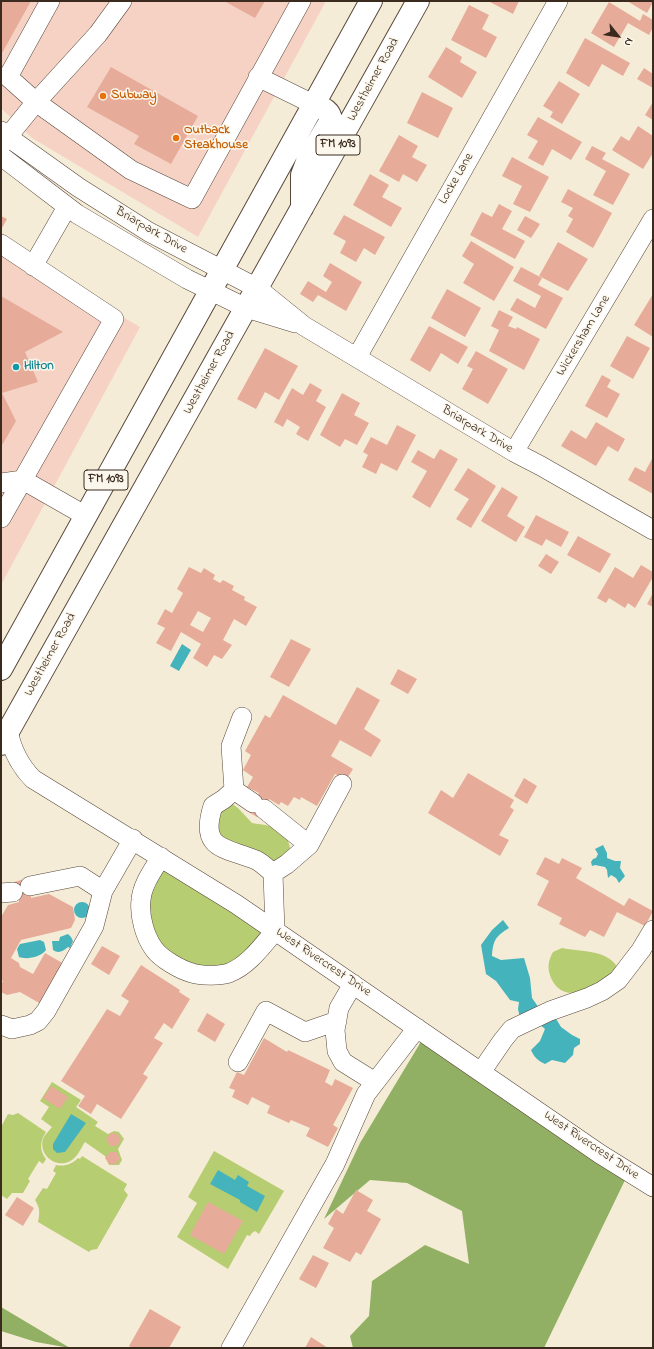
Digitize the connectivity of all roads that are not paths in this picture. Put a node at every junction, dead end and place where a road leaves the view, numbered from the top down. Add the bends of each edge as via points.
1 (50, 1) edge
2 (122, 1) edge
3 (301, 1) edge
4 (371, 1) edge
5 (418, 1) edge
6 (558, 1) edge
7 (258, 77) junction
8 (36, 102) junction
9 (313, 104) junction
10 (3, 138) edge
11 (1, 156) edge
12 (67, 207) junction
13 (302, 210) junction
14 (653, 219) edge
15 (1, 244) edge
16 (33, 266) junction
17 (222, 269) junction
18 (257, 288) junction
19 (210, 291) junction
20 (246, 308) junction
21 (304, 326) junction
22 (357, 357) junction
23 (514, 452) junction
24 (23, 480) junction
25 (1, 483) edge
26 (86, 516) junction
27 (1, 518) edge
28 (653, 530) edge
29 (1, 668) edge
30 (242, 717) dead end
31 (5, 738) edge
32 (342, 784) dead end
33 (234, 790) junction
34 (133, 839) junction
35 (309, 845) junction
36 (161, 856) junction
37 (274, 873) junction
38 (15, 890) edge
39 (103, 891) junction
40 (276, 930) junction
41 (653, 930) edge
42 (353, 984) junction
43 (337, 1021) junction
44 (417, 1028) junction
45 (5, 1032) edge
46 (238, 1062) dead end
47 (481, 1072) junction
48 (375, 1082) junction
49 (653, 1187) edge
50 (231, 1348) edge

1 - 8 street via 8,77
2 - 8 street via 98,34
3 - 7 street
4 - 9 main road, FM 1093
5 - 13 main road, Westheimer Road / FM 1093
6 - 22 street, Locke Lane
7 - 8 street via 192,199 131,170
7 - 9 street
8 - 10 street
9 - 13 main road via 327,111 331,120 308,159 302,175
9 - 17 main road, FM 1093
10 - 17 street, Briarpark Drive via 143,228
11 - 12 street, Briarpark Drive
12 - 16 street
12 - 19 street, Briarpark Drive
13 - 18 main road, Westheimer Road / FM 1093
14 - 23 street, Wickersham Lane
15 - 16 street
16 - 24 street via 114,319
17 - 18 street, Briarpark Drive
17 - 19 main road, FM 1093
18 - 20 main road, Westheimer Road / FM 1093
18 - 21 street, Briarpark Drive
19 - 20 street, Briarpark Drive
19 - 26 main road, FM 1093
20 - 21 street, Briarpark Drive
20 - 31 main road, Westheimer Road / FM 1093
21 - 22 street, Briarpark Drive
22 - 23 street, Briarpark Drive
23 - 28 street, Briarpark Drive
24 - 25 street
24 - 26 street
24 - 27 street
26 - 29 main road, FM 1093
30 - 33 street via 231,746
31 - 34 street, West Rivercrest Drive via 16,758 33,779
32 - 35 street
33 - 35 street
33 - 37 street via 213,806 209,826 211,839 219,846 257,861
34 - 36 street, West Rivercrest Drive
34 - 39 street
35 - 37 street
36 - 40 street, West Rivercrest Drive
36 - 40 street via 149,876 141,899 140,911 154,950 172,964 192,974 228,973 245,964
37 - 40 street
38 - 39 street via 80,876
39 - 45 street via 94,926 46,1011 38,1021
40 - 42 street, West Rivercrest Drive
41 - 47 street via 618,980 594,995 550,1011 512,1029
42 - 43 street via 339,1008
42 - 44 street, West Rivercrest Drive
43 - 46 street via 305,1032 266,1011
43 - 48 street via 337,1051 342,1062
44 - 47 street, West Rivercrest Drive
44 - 48 street
47 - 49 street, West Rivercrest Drive via 600,1154
48 - 50 street via 366,1094 334,1164

